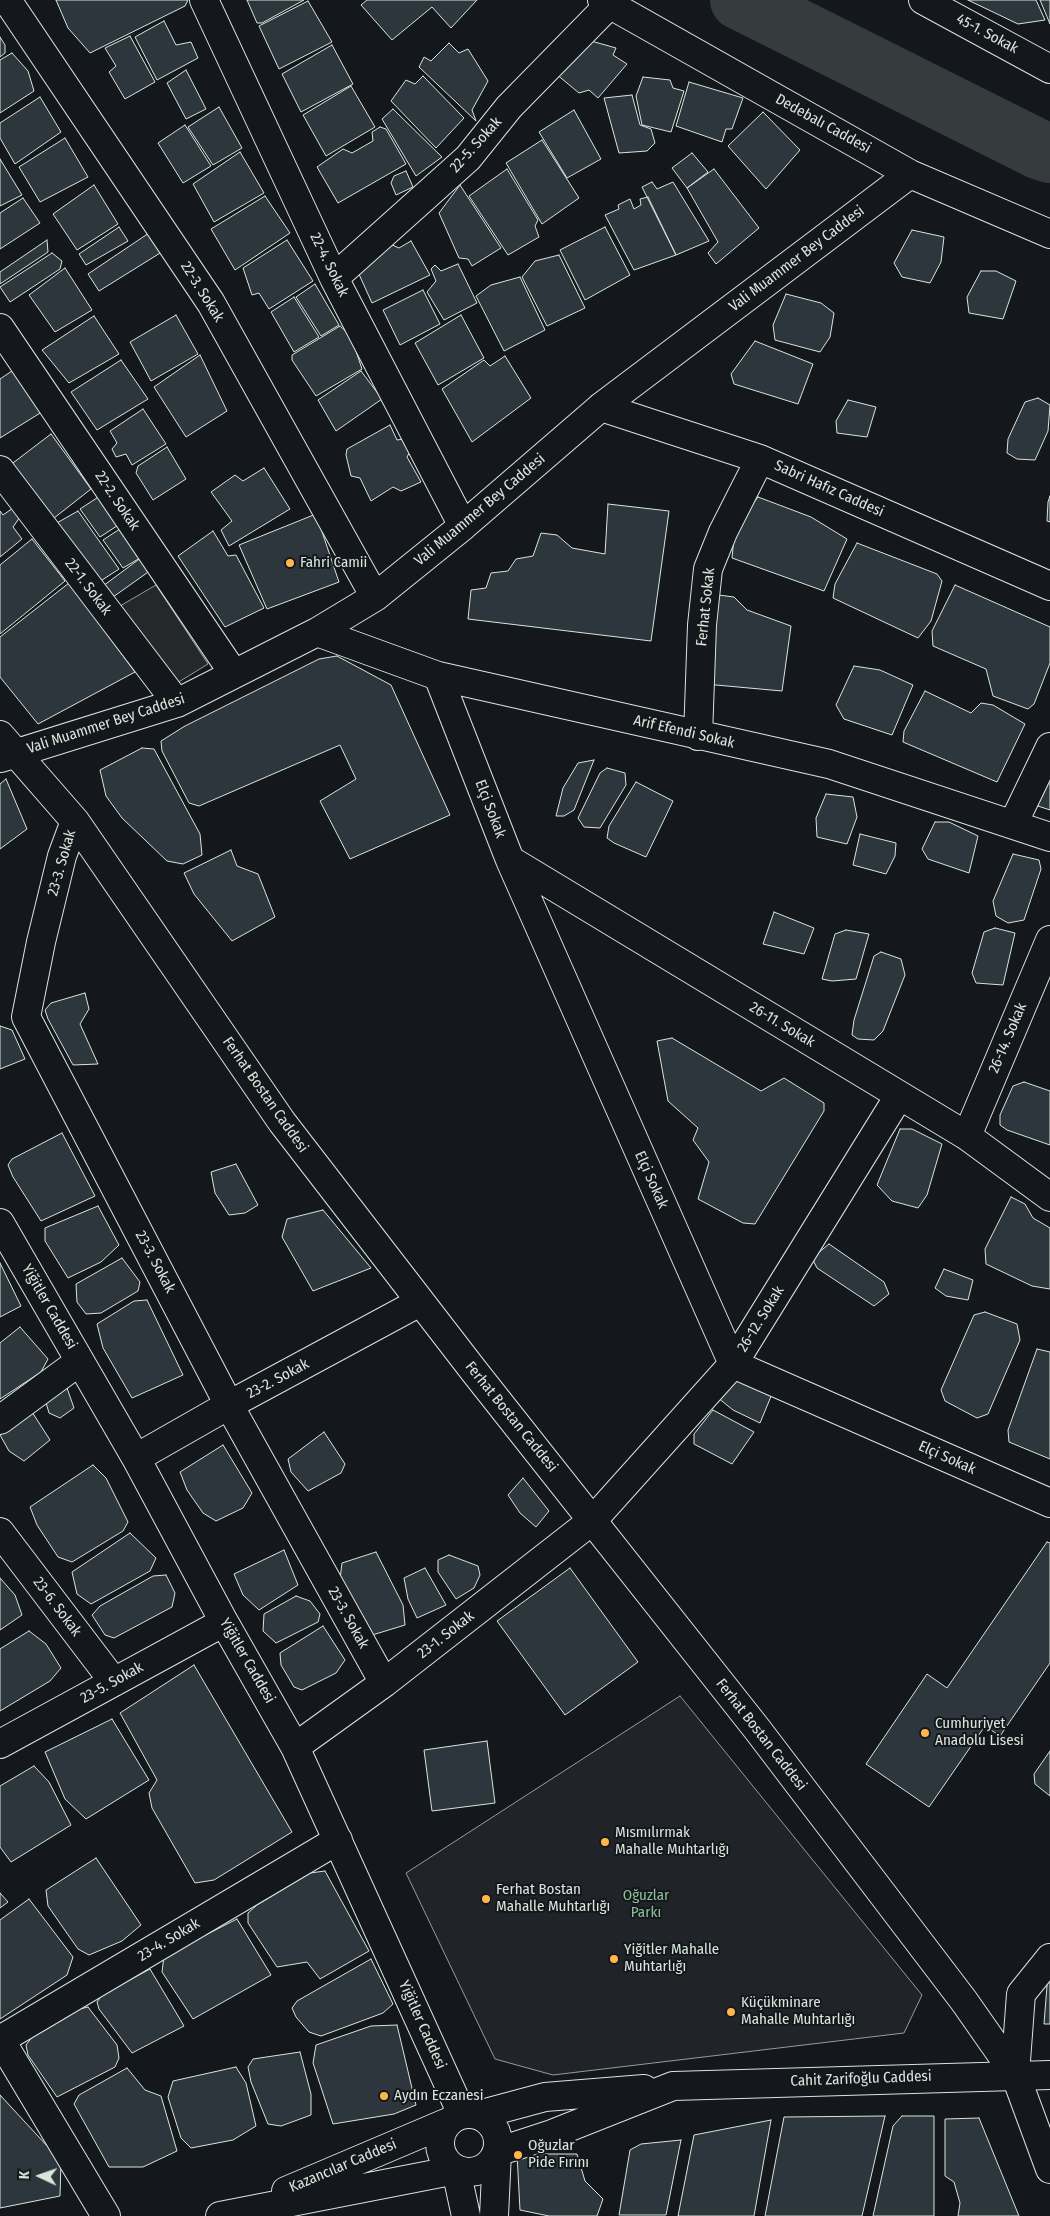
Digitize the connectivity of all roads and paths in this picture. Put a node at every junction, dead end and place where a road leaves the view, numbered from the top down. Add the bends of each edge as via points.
1 (7, 0) edge
2 (204, 0) edge
3 (923, 0) edge
4 (606, 2) edge
5 (1050, 68) edge
6 (910, 174) junction
7 (1050, 234) edge
8 (334, 278) junction
9 (0, 328) edge
10 (601, 407) junction
11 (760, 459) junction
12 (0, 470) edge
13 (463, 526) junction
14 (1050, 586) edge
15 (375, 597) junction
16 (317, 632) junction
17 (234, 674) junction
18 (438, 676) junction
19 (177, 703) junction
20 (698, 736) junction
21 (1050, 747) edge
22 (5, 749) edge
23 (75, 821) junction
24 (1013, 824) junction
25 (1050, 837) edge
26 (510, 860) junction
27 (1050, 940) edge
28 (899, 1096) junction
29 (967, 1136) junction
30 (1050, 1197) edge
31 (0, 1223) edge
32 (420, 1302) junction
33 (80, 1361) junction
34 (733, 1364) junction
35 (229, 1405) junction
36 (0, 1420) edge
37 (136, 1458) junction
38 (1050, 1503) edge
39 (593, 1520) junction
40 (0, 1532) edge
41 (224, 1622) junction
42 (114, 1682) junction
43 (384, 1683) junction
44 (0, 1744) edge
45 (296, 1747) junction
46 (338, 1840) junction
47 (1050, 1958) edge
48 (0, 2039) edge
49 (1015, 2074) junction
50 (1050, 2074) edge
51 (673, 2086) junction
52 (462, 2117) junction
53 (497, 2152) junction
54 (1050, 2169) edge
55 (456, 2170) junction
56 (230, 2213) edge
57 (106, 2216) edge
58 (466, 2216) edge
59 (494, 2216) edge

1 - 15 street, 22-3. Sokak via 211,303
2 - 8 street, 22-4. Sokak
3 - 5 street, 45-1. Sokak
4 - 6 street, Dedebalı Caddesi
4 - 8 street, 22-5. Sokak via 509,107 468,158
6 - 7 street, Dedebalı Caddesi
6 - 10 street, Vali Muammer Bey Caddesi
8 - 13 street, 22-4. Sokak
9 - 17 street, 22-2. Sokak
10 - 11 street, Sabri Hafız Caddesi
10 - 13 street, Vali Muammer Bey Caddesi
11 - 14 street, Sabri Hafız Caddesi
11 - 20 street, Ferhat Sokak via 708,569 702,625
12 - 19 street, 22-1. Sokak
13 - 15 street, Vali Muammer Bey Caddesi
15 - 16 street, Vali Muammer Bey Caddesi
16 - 17 street, Vali Muammer Bey Caddesi
16 - 18 street, Arif Efendi Sokak
17 - 19 street, Vali Muammer Bey Caddesi
18 - 20 street, Arif Efendi Sokak
18 - 26 street, Elçi Sokak
19 - 22 street, Vali Muammer Bey Caddesi
20 - 24 street, Arif Efendi Sokak via 829,764
21 - 24 street
22 - 23 street, Ferhat Bostan Caddesi
23 - 32 street, Ferhat Bostan Caddesi via 282,1122
23 - 35 street, 23-3. Sokak via 62,856 26,1017
24 - 25 street, Arif Efendi Sokak
26 - 28 street, 26-11. Sokak
26 - 34 street, Elçi Sokak
27 - 29 street, 26-14. Sokak
28 - 29 street, 26-11. Sokak
28 - 34 street, 26-12. Sokak
29 - 30 street, 26-11. Sokak
31 - 33 street, Yiğitler Caddesi
32 - 35 street, 23-2. Sokak
32 - 39 street, Ferhat Bostan Caddesi
33 - 36 street
33 - 37 street, Yiğitler Caddesi
34 - 38 street, Elçi Sokak
34 - 39 street, 26-12. Sokak
35 - 37 street, 23-2. Sokak
35 - 43 street, 23-3. Sokak
37 - 41 street, Yiğitler Caddesi
39 - 43 street, 23-1. Sokak
39 - 49 street, Ferhat Bostan Caddesi via 906,1924
40 - 42 street, 23-6. Sokak
41 - 42 street, 23-5. Sokak
41 - 45 street, Yiğitler Caddesi
42 - 44 street, 23-5. Sokak
43 - 45 street, 23-1. Sokak
45 - 46 street, Yiğitler Caddesi
46 - 48 street, 23-4. Sokak
46 - 52 street, Yiğitler Caddesi
47 - 49 street via 1021,1994
48 - 57 street
49 - 50 street, Cahit Zarifoğlu Caddesi
49 - 51 street, Cahit Zarifoğlu Caddesi
49 - 54 street
51 - 52 street, Cahit Zarifoğlu Caddesi via 545,2097
51 - 53 street, Cahit Zarifoğlu Caddesi
52 - 53 street via 489,2121 497,2133
52 - 55 street via 439,2139 443,2158
52 - 56 street, Kazancılar Caddesi
53 - 55 street via 487,2166 476,2170
53 - 59 street
55 - 56 street, Kazancılar Caddesi
55 - 58 street

